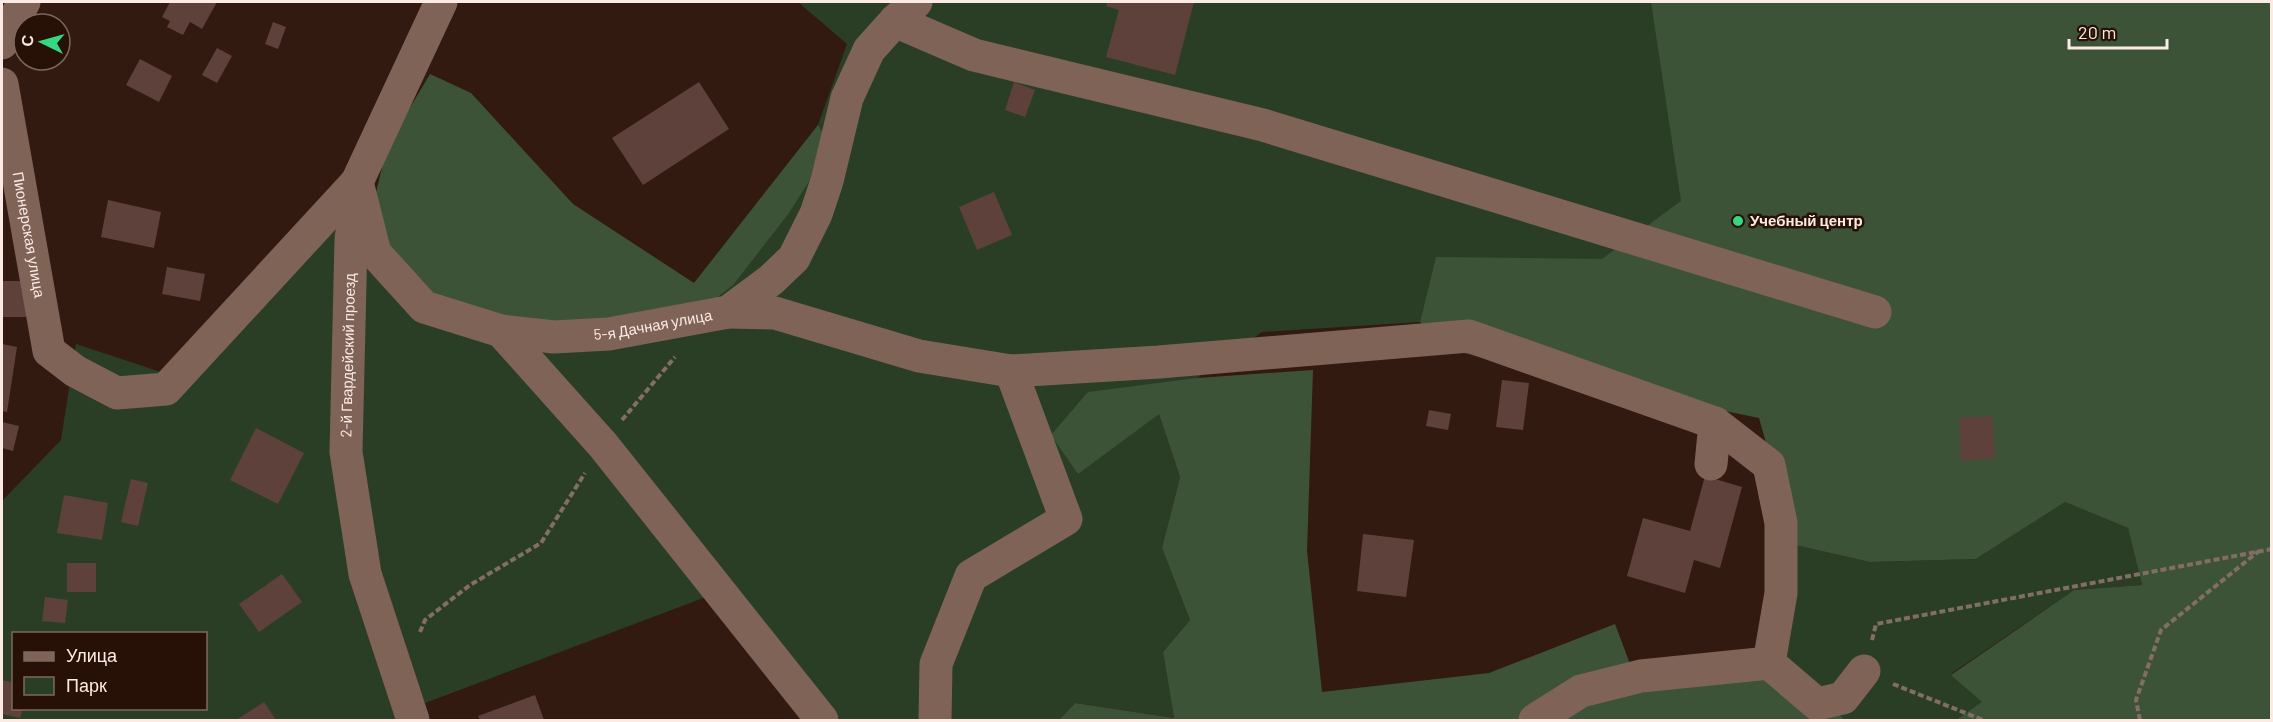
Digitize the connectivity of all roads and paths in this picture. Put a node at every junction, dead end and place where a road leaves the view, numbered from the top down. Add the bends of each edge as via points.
1 (24, 2) edge
2 (441, 2) edge
3 (906, 11) edge
4 (2, 44) edge
5 (2, 84) edge
6 (357, 182) junction
7 (728, 312) junction
8 (1875, 312) dead end
9 (501, 331) junction
10 (683, 350) dead end
11 (1011, 371) junction
12 (1714, 423) junction
13 (603, 445) junction
14 (1711, 464) dead end
15 (2271, 549) edge
16 (2260, 551) junction
17 (417, 641) dead end
18 (1769, 663) junction
19 (1864, 672) junction
20 (413, 720) edge
21 (822, 720) edge
22 (935, 720) edge
23 (1535, 720) edge
24 (1983, 720) edge
25 (2140, 720) edge

1 - 4 street
2 - 6 street, 2-й Гвардейский проезд
3 - 7 street, 5-я Дачная улица via 869,50 847,98 827,181 794,258
3 - 8 street via 974,55 1263,125
5 - 6 street, Пионерская улица via 49,351 75,371 117,393 166,389
6 - 9 street, 5-я Дачная улица via 375,253 424,307
6 - 20 street, 2-й Гвардейский проезд via 351,240 346,452 365,574
7 - 9 street, 5-я Дачная улица via 609,334 554,337
7 - 11 street via 775,313 919,356
9 - 13 street
10 - 13 path via 641,394
11 - 12 street via 1469,336
11 - 22 street via 1066,519 971,576 936,664
12 - 14 street
12 - 18 street via 1769,465 1781,523 1781,593
13 - 17 path via 541,543 470,585 425,620
13 - 21 street
15 - 16 path
16 - 19 path via 1876,624
16 - 25 path via 2161,630 2136,700
18 - 19 street via 1817,704 1843,698
18 - 23 street via 1641,676 1581,691
19 - 24 path

